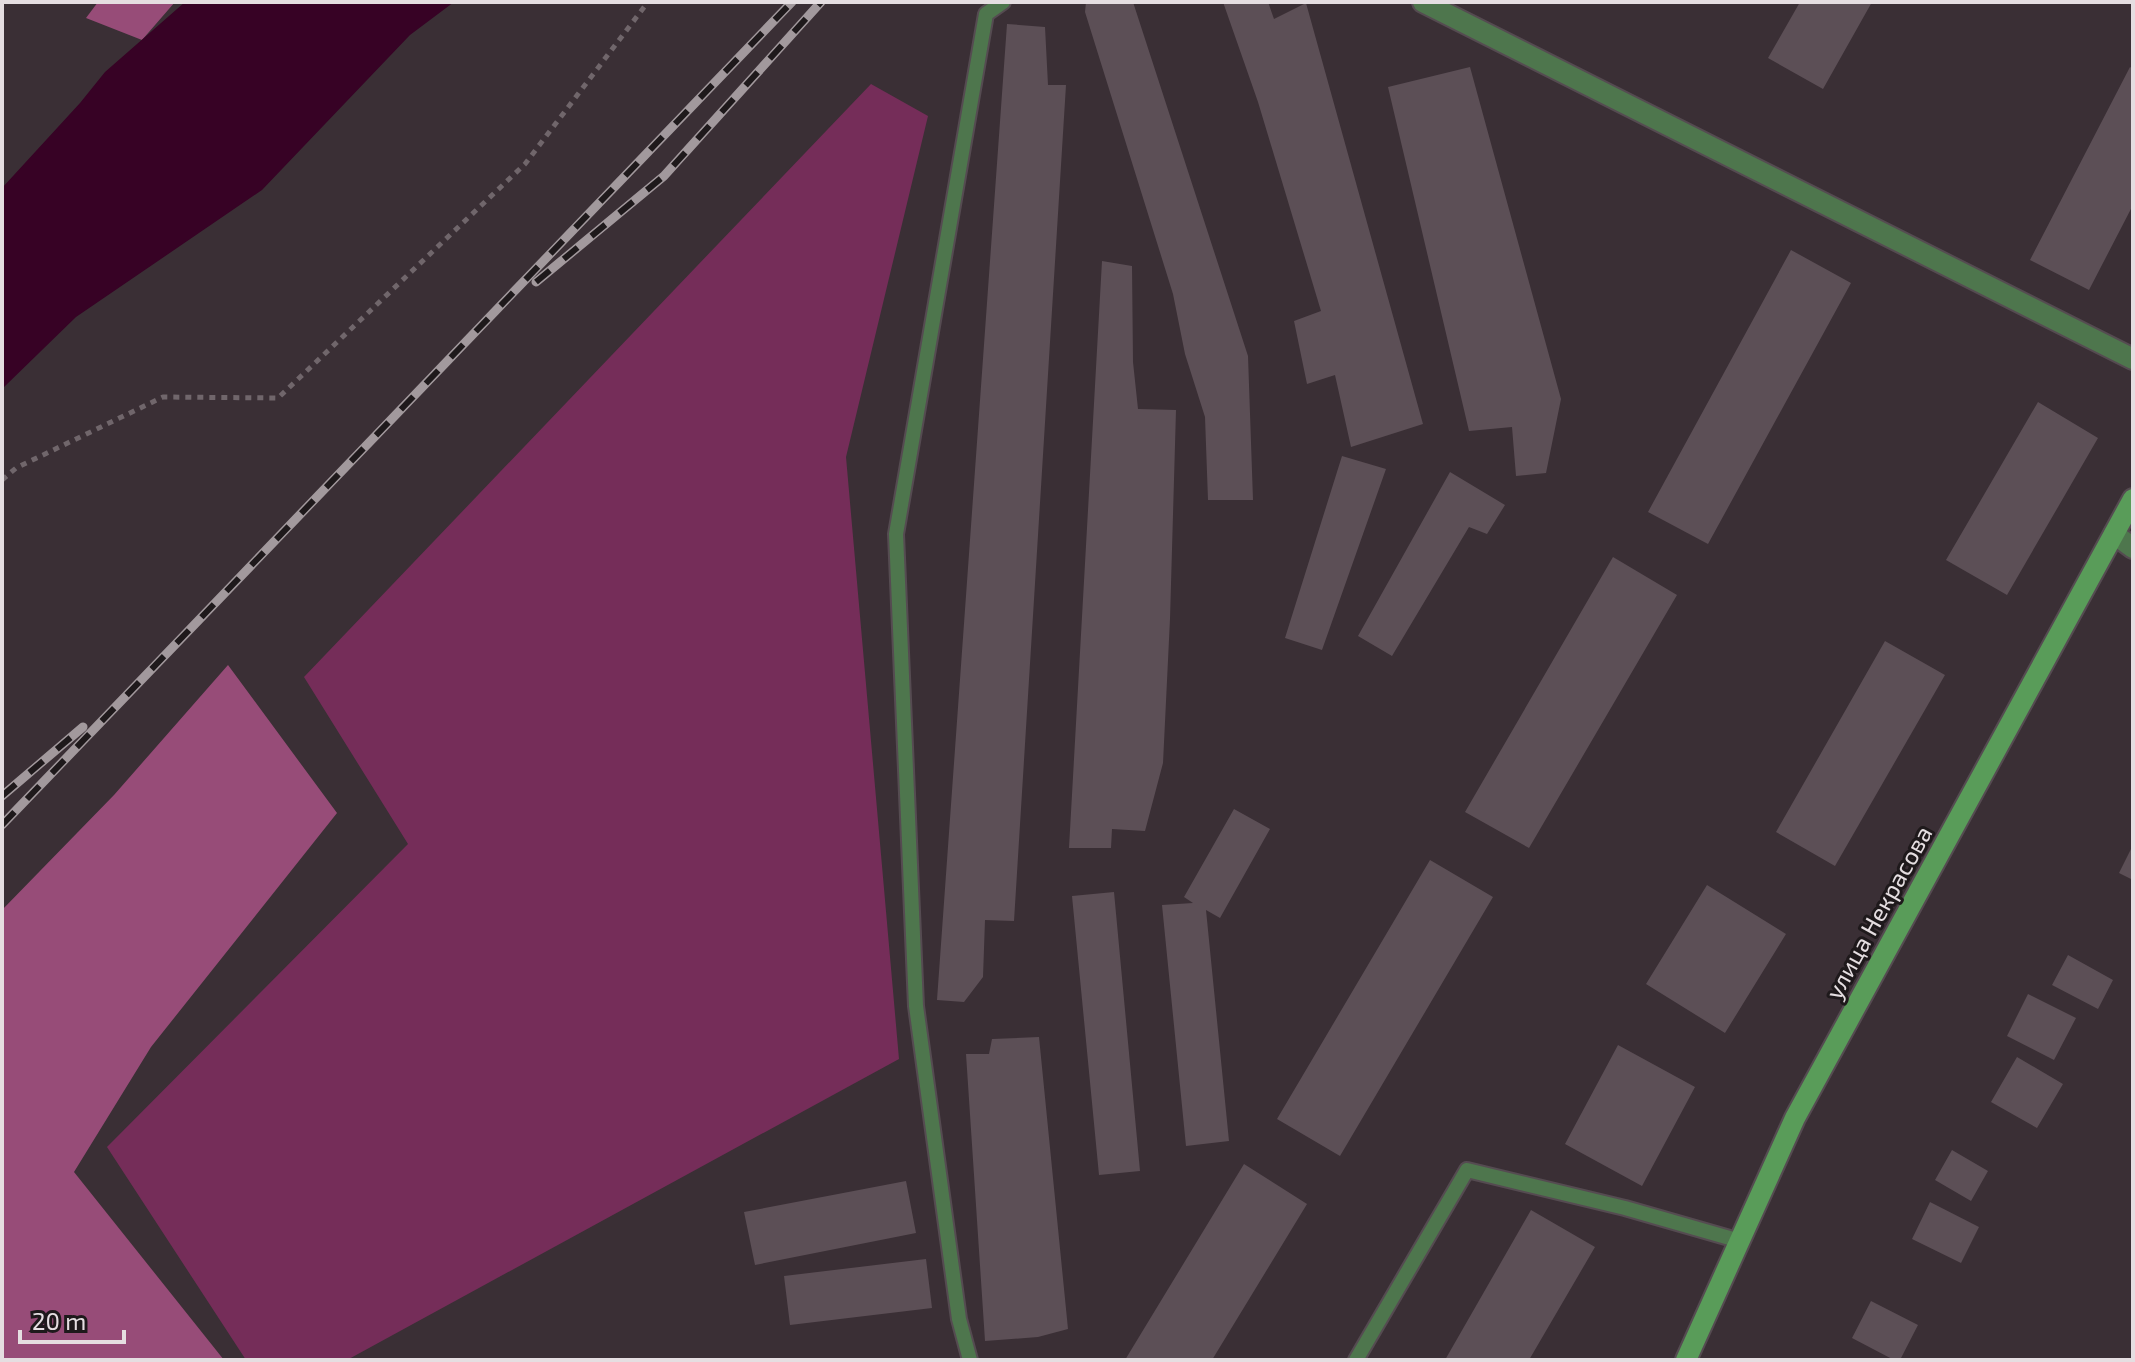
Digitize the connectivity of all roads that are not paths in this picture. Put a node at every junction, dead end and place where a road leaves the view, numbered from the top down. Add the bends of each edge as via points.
1 (1003, 2) edge
2 (1423, 2) edge
3 (2133, 359) edge
4 (2133, 499) edge
5 (2114, 534) junction
6 (2133, 548) edge
7 (1740, 1241) junction
8 (970, 1360) edge
9 (1356, 1360) edge
10 (1686, 1360) edge

1 - 8 lane via 986,14 896,534 916,1006 959,1319
2 - 3 street
4 - 5 street, улица Некрасова
5 - 6 street
5 - 7 street, улица Некрасова via 1795,1118
7 - 9 lane via 1467,1170
7 - 10 street, улица Некрасова

